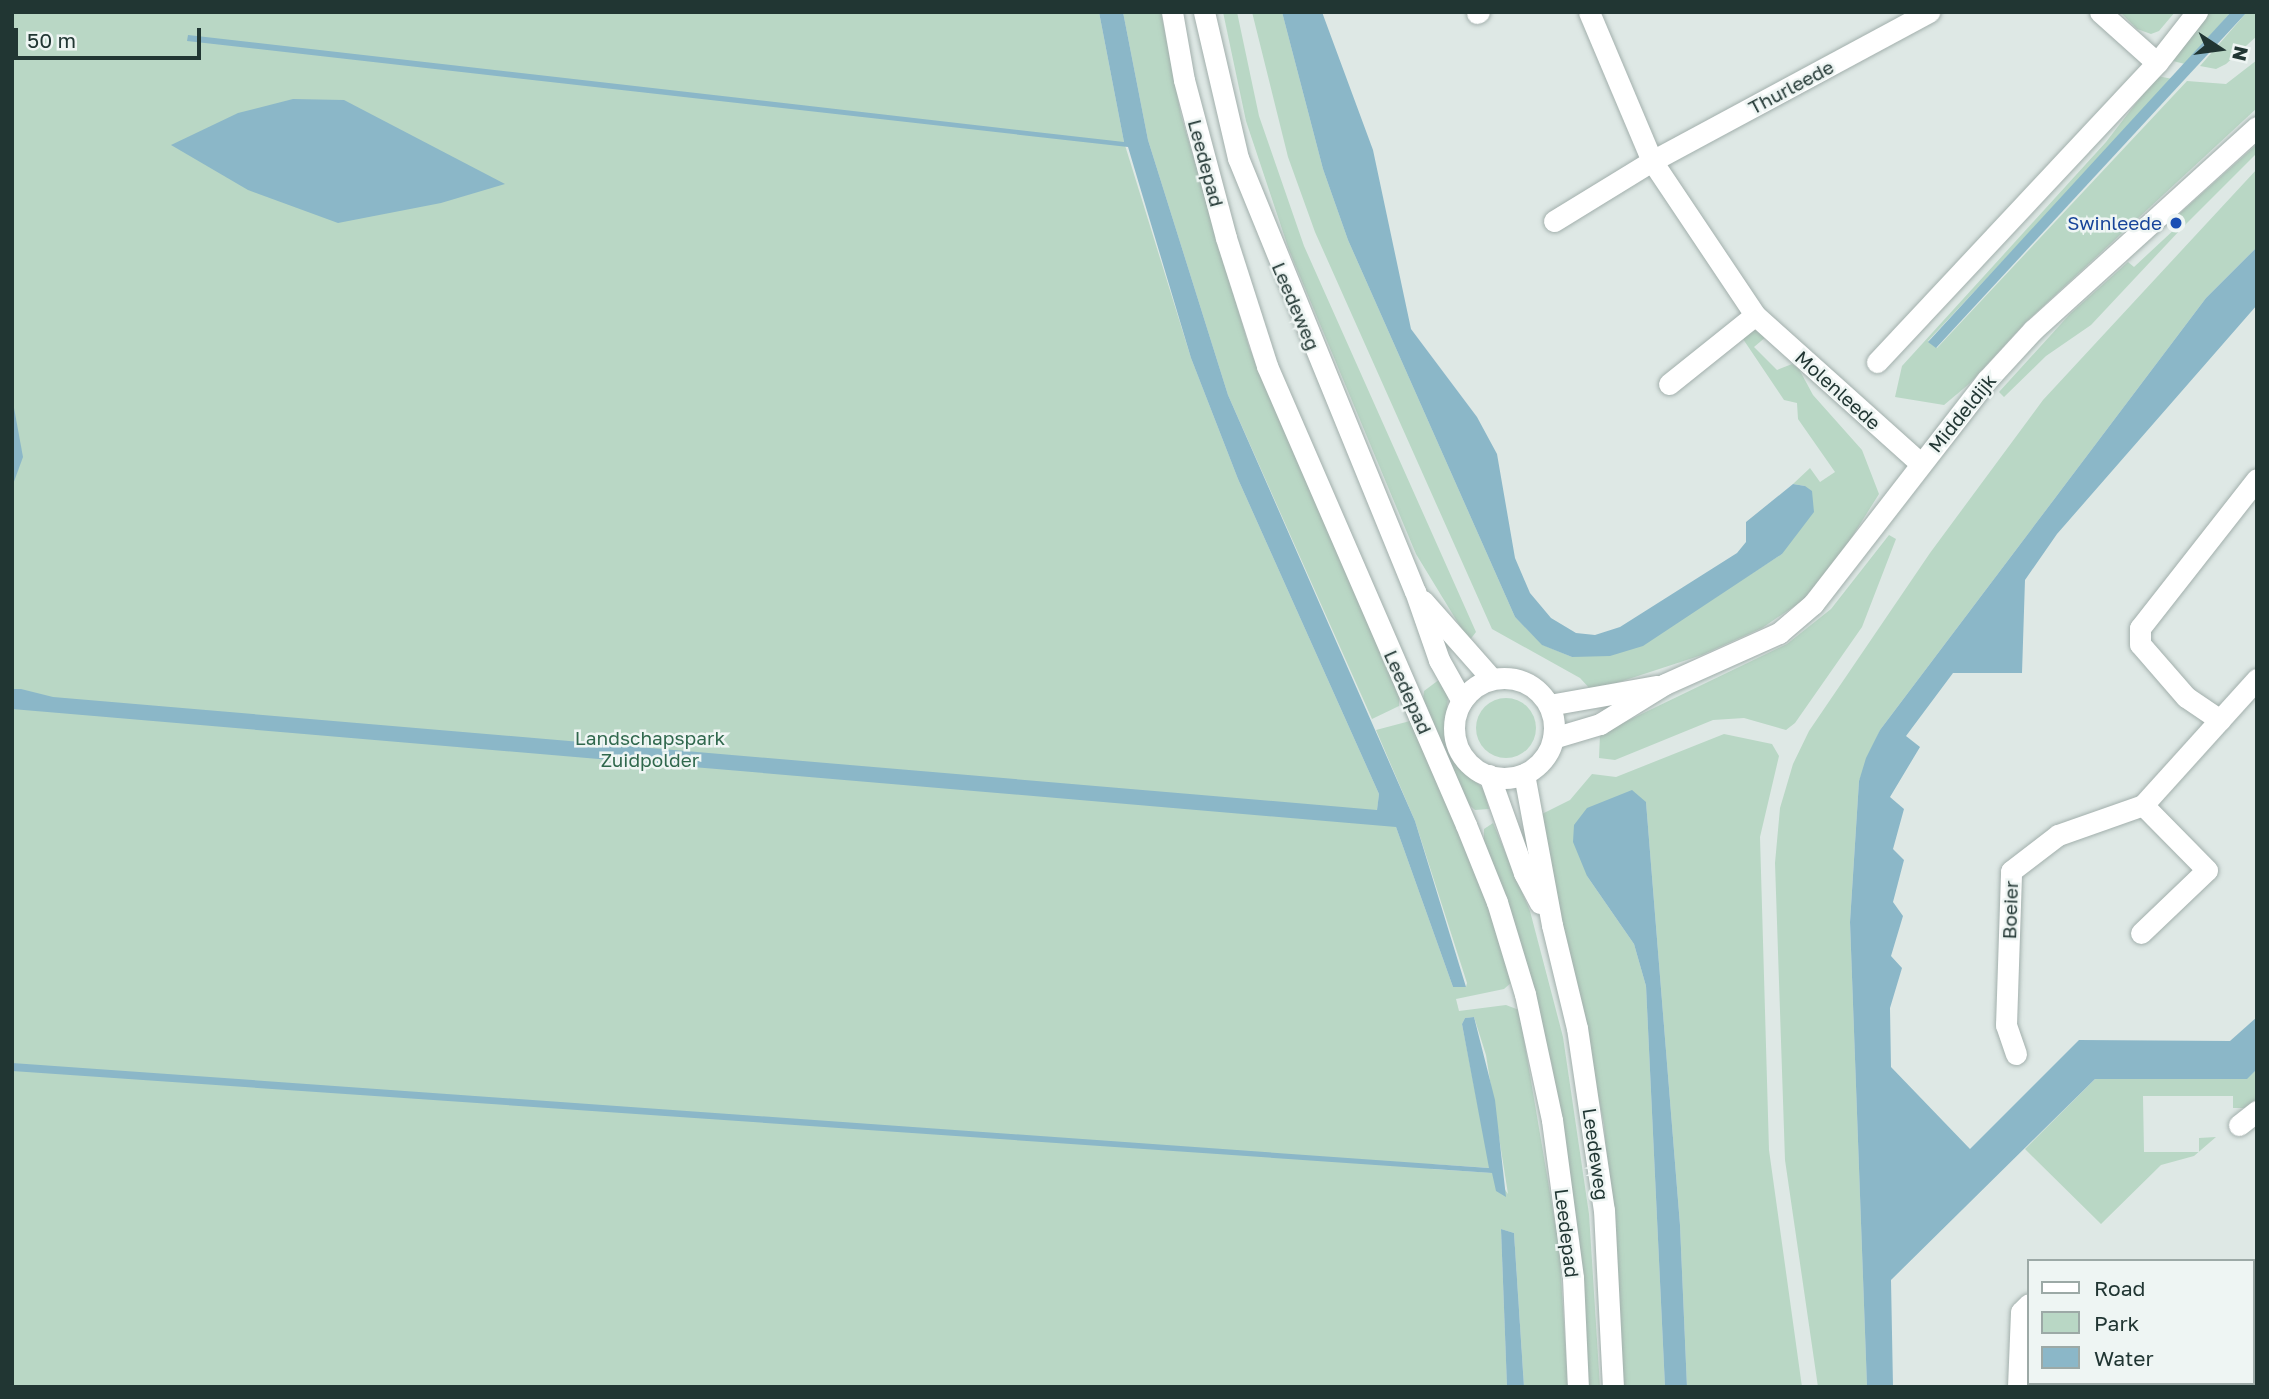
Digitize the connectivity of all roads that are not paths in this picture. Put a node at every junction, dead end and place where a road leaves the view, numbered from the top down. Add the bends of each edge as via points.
1 (1172, 12) edge
2 (1204, 12) edge
3 (1589, 12) edge
4 (1929, 12) edge
5 (2100, 12) edge
6 (2197, 12) edge
7 (2157, 63) junction
8 (2257, 127) edge
9 (1652, 161) junction
10 (1554, 221) dead end
11 (1755, 315) junction
12 (1877, 362) dead end
13 (1670, 384) dead end
14 (1921, 464) junction
15 (2257, 479) edge
16 (1415, 591) junction
17 (2257, 679) edge
18 (1492, 680) junction
19 (1665, 684) junction
20 (1462, 701) junction
21 (1549, 705) junction
22 (2220, 720) junction
23 (1553, 737) junction
24 (1524, 774) junction
25 (1489, 775) junction
26 (2143, 805) junction
27 (1552, 925) junction
28 (2141, 933) dead end
29 (2016, 1054) dead end
30 (2257, 1111) edge
31 (2239, 1125) dead end
32 (2028, 1305) edge
33 (1578, 1387) edge
34 (1613, 1387) edge
35 (2018, 1387) edge

1 - 33 street, Leedepad via 1184,80 1226,238 1267,366 1466,825 1521,981 1552,1120 1573,1279
2 - 16 street, Leedeweg via 1238,158
3 - 9 street, Molenleede
4 - 9 street, Thurleede
5 - 7 street
6 - 7 street
7 - 12 street
8 - 14 street, Middeldijk via 2034,330
9 - 10 street
9 - 11 street, Molenleede
11 - 13 street
11 - 14 street, Molenleede
14 - 19 street, Middeldijk via 1813,604 1779,633
15 - 22 street via 2140,628 2140,644 2186,696
16 - 18 street, Leedeweg
16 - 20 street, Leedeweg via 1439,660
17 - 22 street, Boeier
18 - 20 street
18 - 21 street via 1525,682
19 - 21 street, Middeldijk
19 - 23 street, Middeldijk via 1600,724
20 - 25 street via 1455,722 1457,745 1469,764
21 - 23 street
22 - 26 street, Boeier
23 - 24 street via 1546,755
24 - 25 street
24 - 27 street, Leedeweg
25 - 27 street, Leedeweg via 1524,873
26 - 28 street via 2207,870
26 - 29 street, Boeier via 2057,835 2011,872 2006,1025
27 - 34 street, Leedeweg via 1577,1028 1604,1210
30 - 31 street
32 - 35 street via 2021,1312

